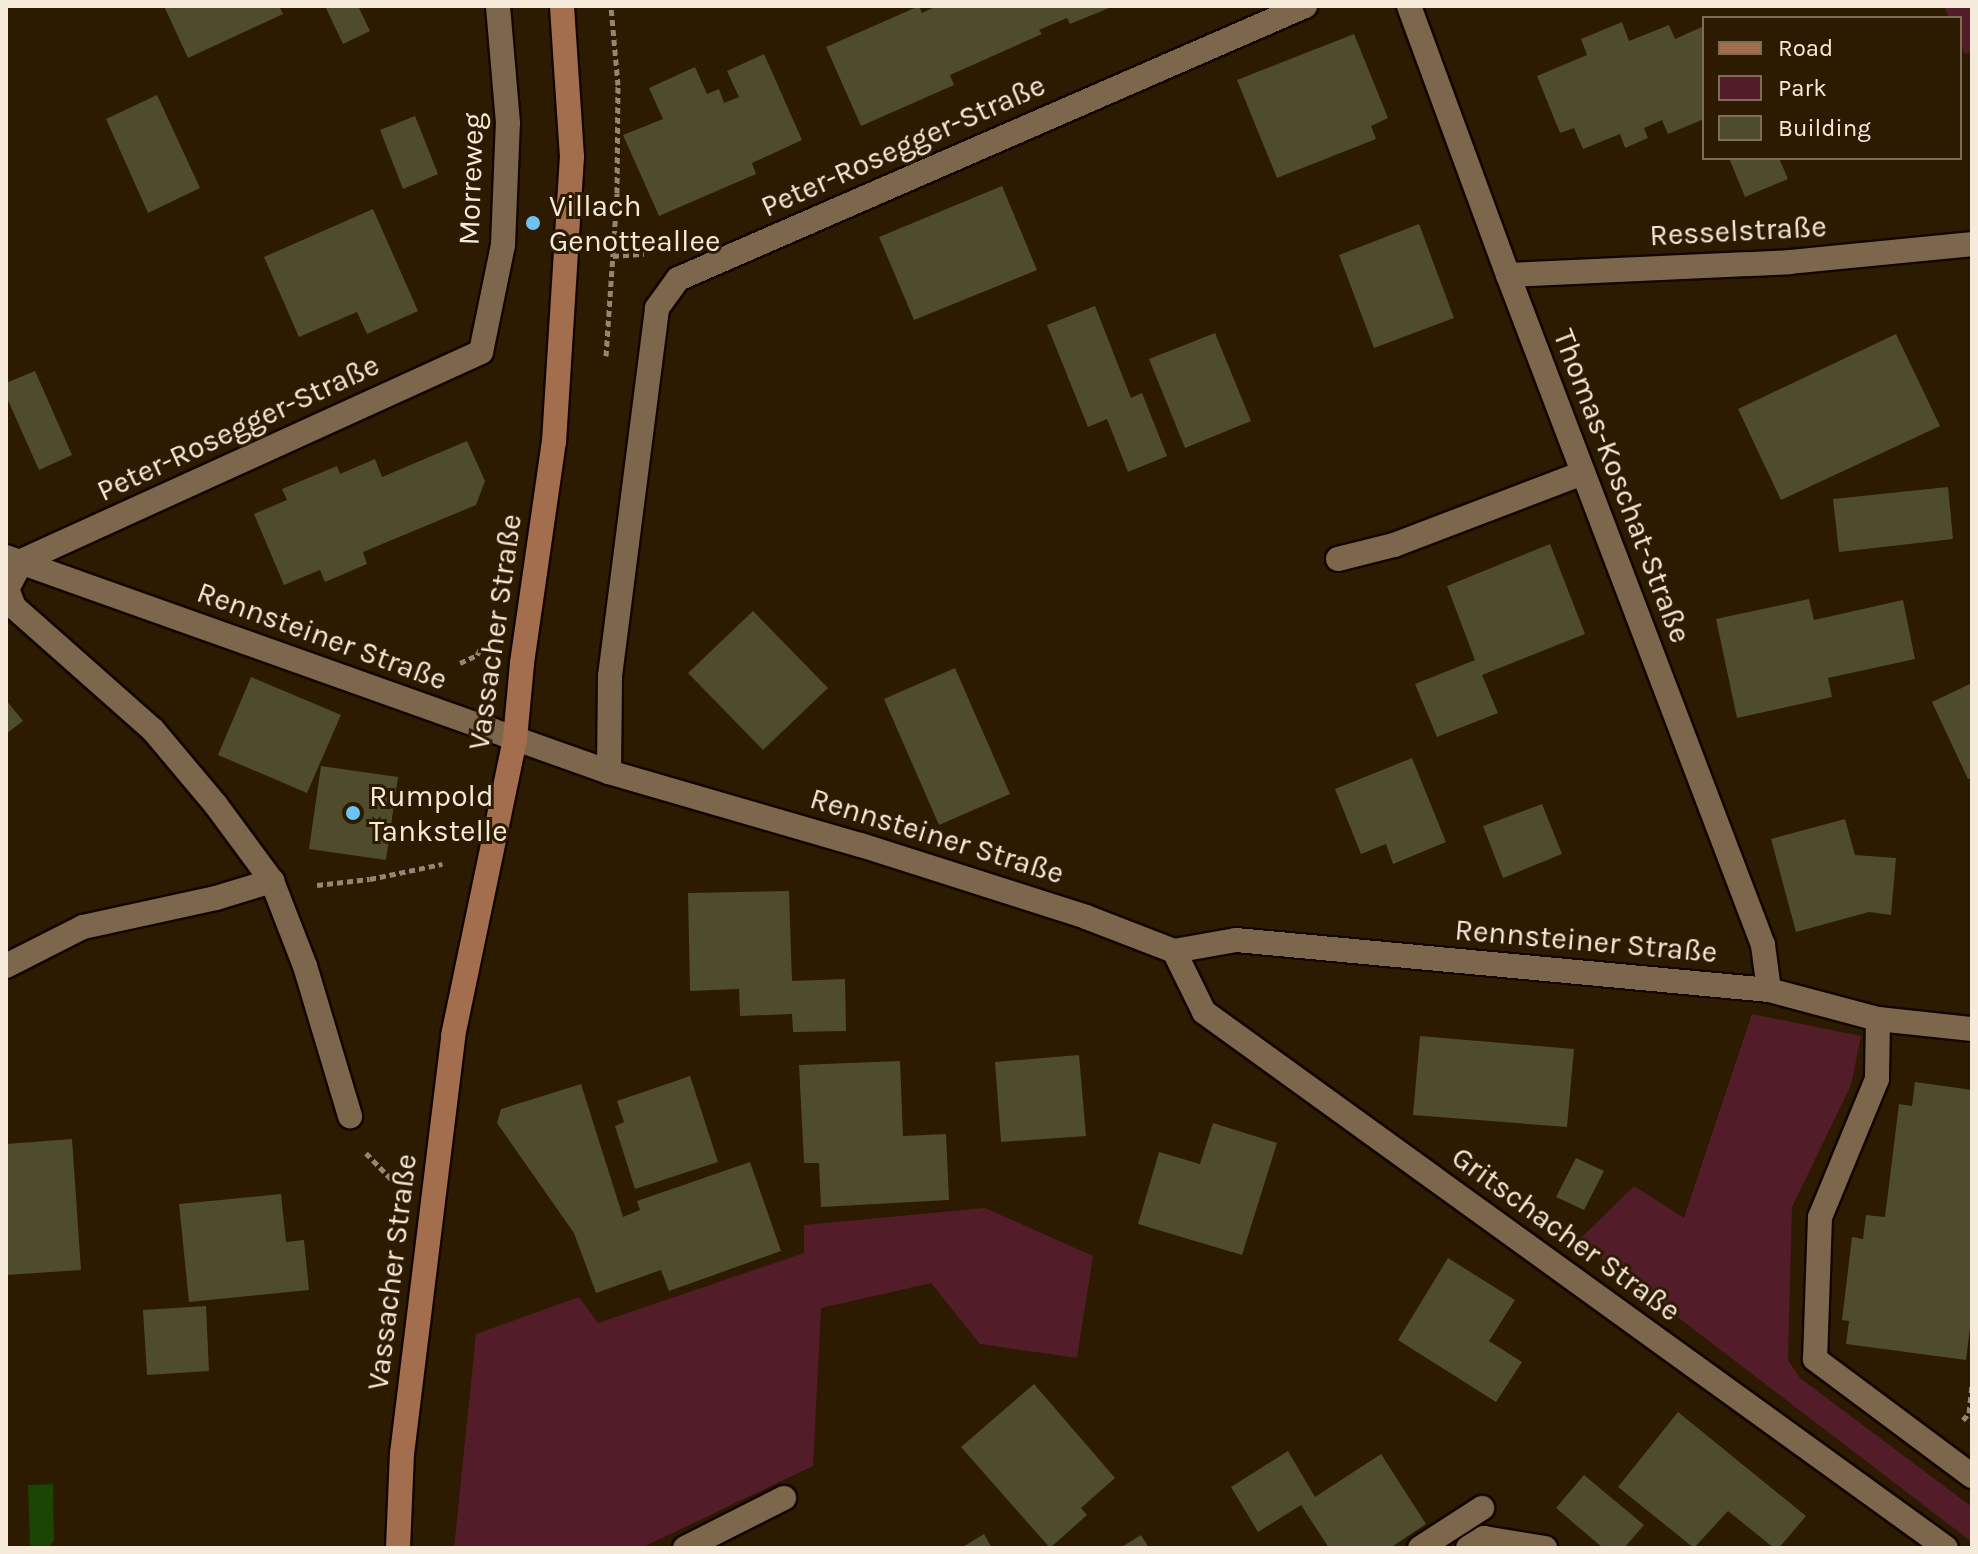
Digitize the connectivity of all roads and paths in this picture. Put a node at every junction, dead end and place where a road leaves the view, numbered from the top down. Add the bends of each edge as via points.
1 (498, 6) edge
2 (562, 6) edge
3 (1305, 6) edge
4 (1409, 6) edge
5 (1972, 244) edge
6 (1508, 275) junction
7 (481, 352) joint
8 (1583, 473) junction
9 (1338, 559) dead end
10 (11, 562) edge
11 (515, 739) junction
12 (609, 772) junction
13 (442, 864) dead end
14 (272, 881) junction
15 (1174, 951) junction
16 (6, 966) edge
17 (1769, 990) junction
18 (1878, 1019) junction
19 (1972, 1029) edge
20 (350, 1116) dead end
21 (1972, 1476) edge
22 (784, 1498) dead end
23 (1482, 1508) dead end
24 (398, 1548) edge
25 (685, 1548) edge
26 (1420, 1548) edge
27 (1468, 1548) edge
28 (1545, 1548) edge
29 (1946, 1548) edge

1 - 7 street, Morreweg via 508,123 504,230
2 - 11 main road, Vassacher Straße via 572,157 554,442
3 - 12 street, Peter-Rosegger-Straße via 678,279 657,308 610,676
4 - 6 street, Thomas-Koschat-Straße
5 - 6 street, Resselstraße via 1790,262
6 - 8 street, Thomas-Koschat-Straße
7 - 10 street, Peter-Rosegger-Straße
8 - 9 street via 1394,545
8 - 17 street, Thomas-Koschat-Straße via 1763,945
10 - 11 street, Rennsteiner Straße
10 - 14 street via 7,589 14,607 153,730
11 - 12 street, Rennsteiner Straße
11 - 24 main road, Vassacher Straße via 453,1036 402,1454
12 - 15 street, Rennsteiner Straße via 861,845
13 - 14 path via 313,885
14 - 16 street via 83,927
14 - 20 street via 305,966
15 - 17 street, Rennsteiner Straße via 1236,940
15 - 29 street, Gritschacher Straße via 1204,1012
17 - 18 street, Rennsteiner Straße
18 - 19 street, Rennsteiner Straße
18 - 21 street via 1877,1079 1820,1217 1815,1359
22 - 25 street
23 - 26 street
27 - 28 street via 1484,1538

